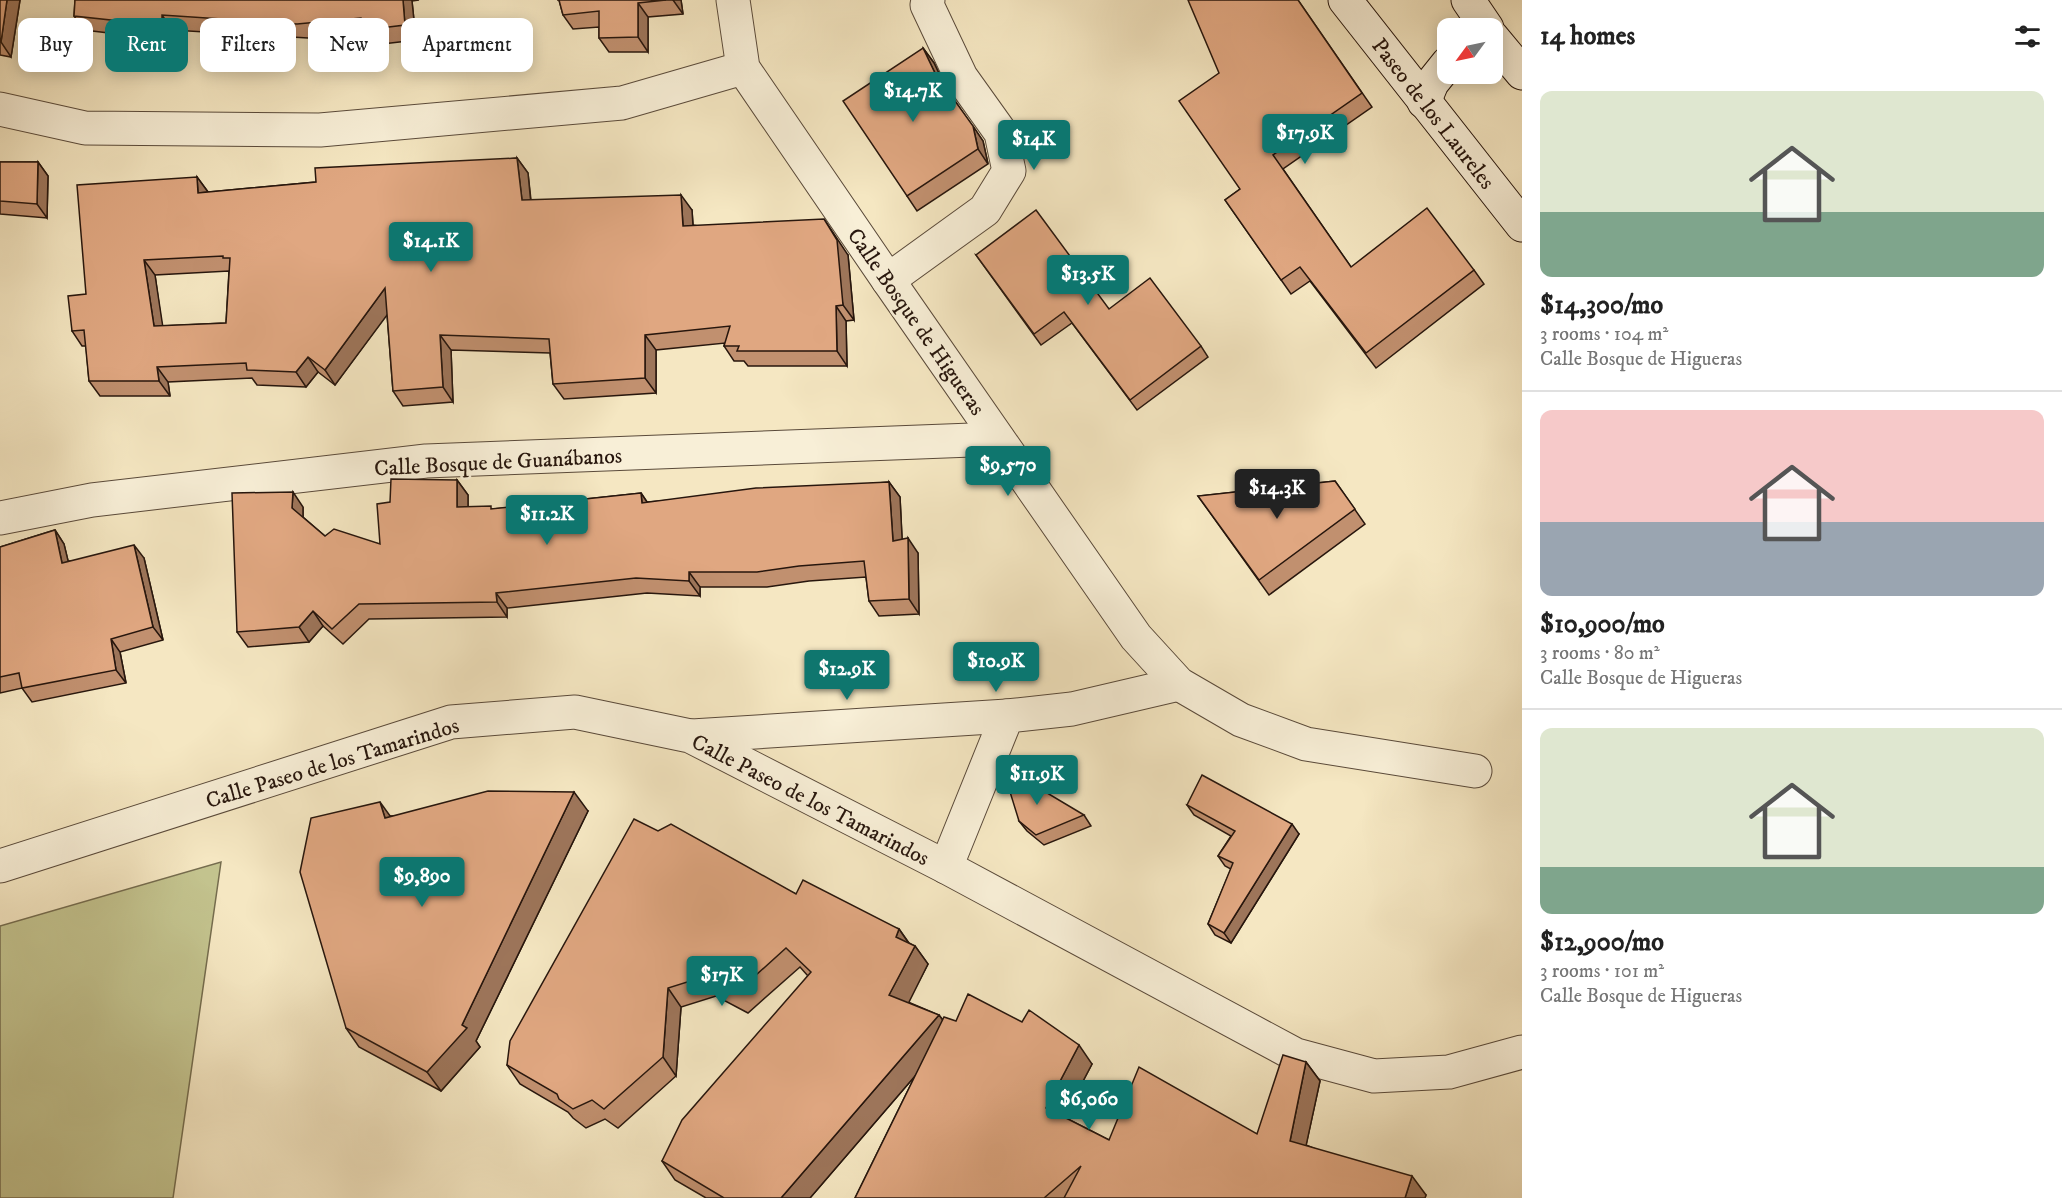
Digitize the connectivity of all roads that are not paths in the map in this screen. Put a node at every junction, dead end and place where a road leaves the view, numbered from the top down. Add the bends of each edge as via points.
1 (733, 0) edge
2 (928, 0) edge
3 (1345, 0) edge
4 (1468, 0) edge
5 (1480, 18) edge
6 (1503, 51) edge
7 (744, 68) junction
8 (1522, 74) edge
9 (1437, 77) edge
10 (1425, 102) junction
11 (0, 109) edge
12 (1522, 225) edge
13 (888, 280) junction
14 (998, 439) junction
15 (0, 518) edge
16 (1179, 684) junction
17 (1007, 716) junction
18 (690, 736) junction
19 (1475, 771) dead end
20 (0, 866) edge
21 (946, 867) junction
22 (1522, 1052) edge

1 - 7 street, Calle Bosque de Higueras
2 - 13 street via 961,77 1000,133 1009,171 985,210
3 - 10 street, Paseo de los Laureles
4 - 5 street
6 - 8 street
7 - 11 street via 622,103 320,130 85,128
7 - 13 street, Calle Bosque de Higueras
9 - 10 street
10 - 12 street, Paseo de los Laureles
13 - 14 street, Calle Bosque de Higueras
14 - 15 street, Calle Bosque de Guanábanos via 426,461 92,500
14 - 16 street, Calle Bosque de Higueras via 1136,637
16 - 17 street via 1072,709
16 - 19 street, Calle Bosque de Higueras via 1241,720 1306,744
17 - 18 street
17 - 21 street
18 - 20 street, Calle Paseo de los Tamarindos via 575,712 451,722
18 - 21 street, Calle Paseo de los Tamarindos
21 - 22 street, Calle Paseo de los Tamarindos via 1296,1055 1374,1076 1449,1072

